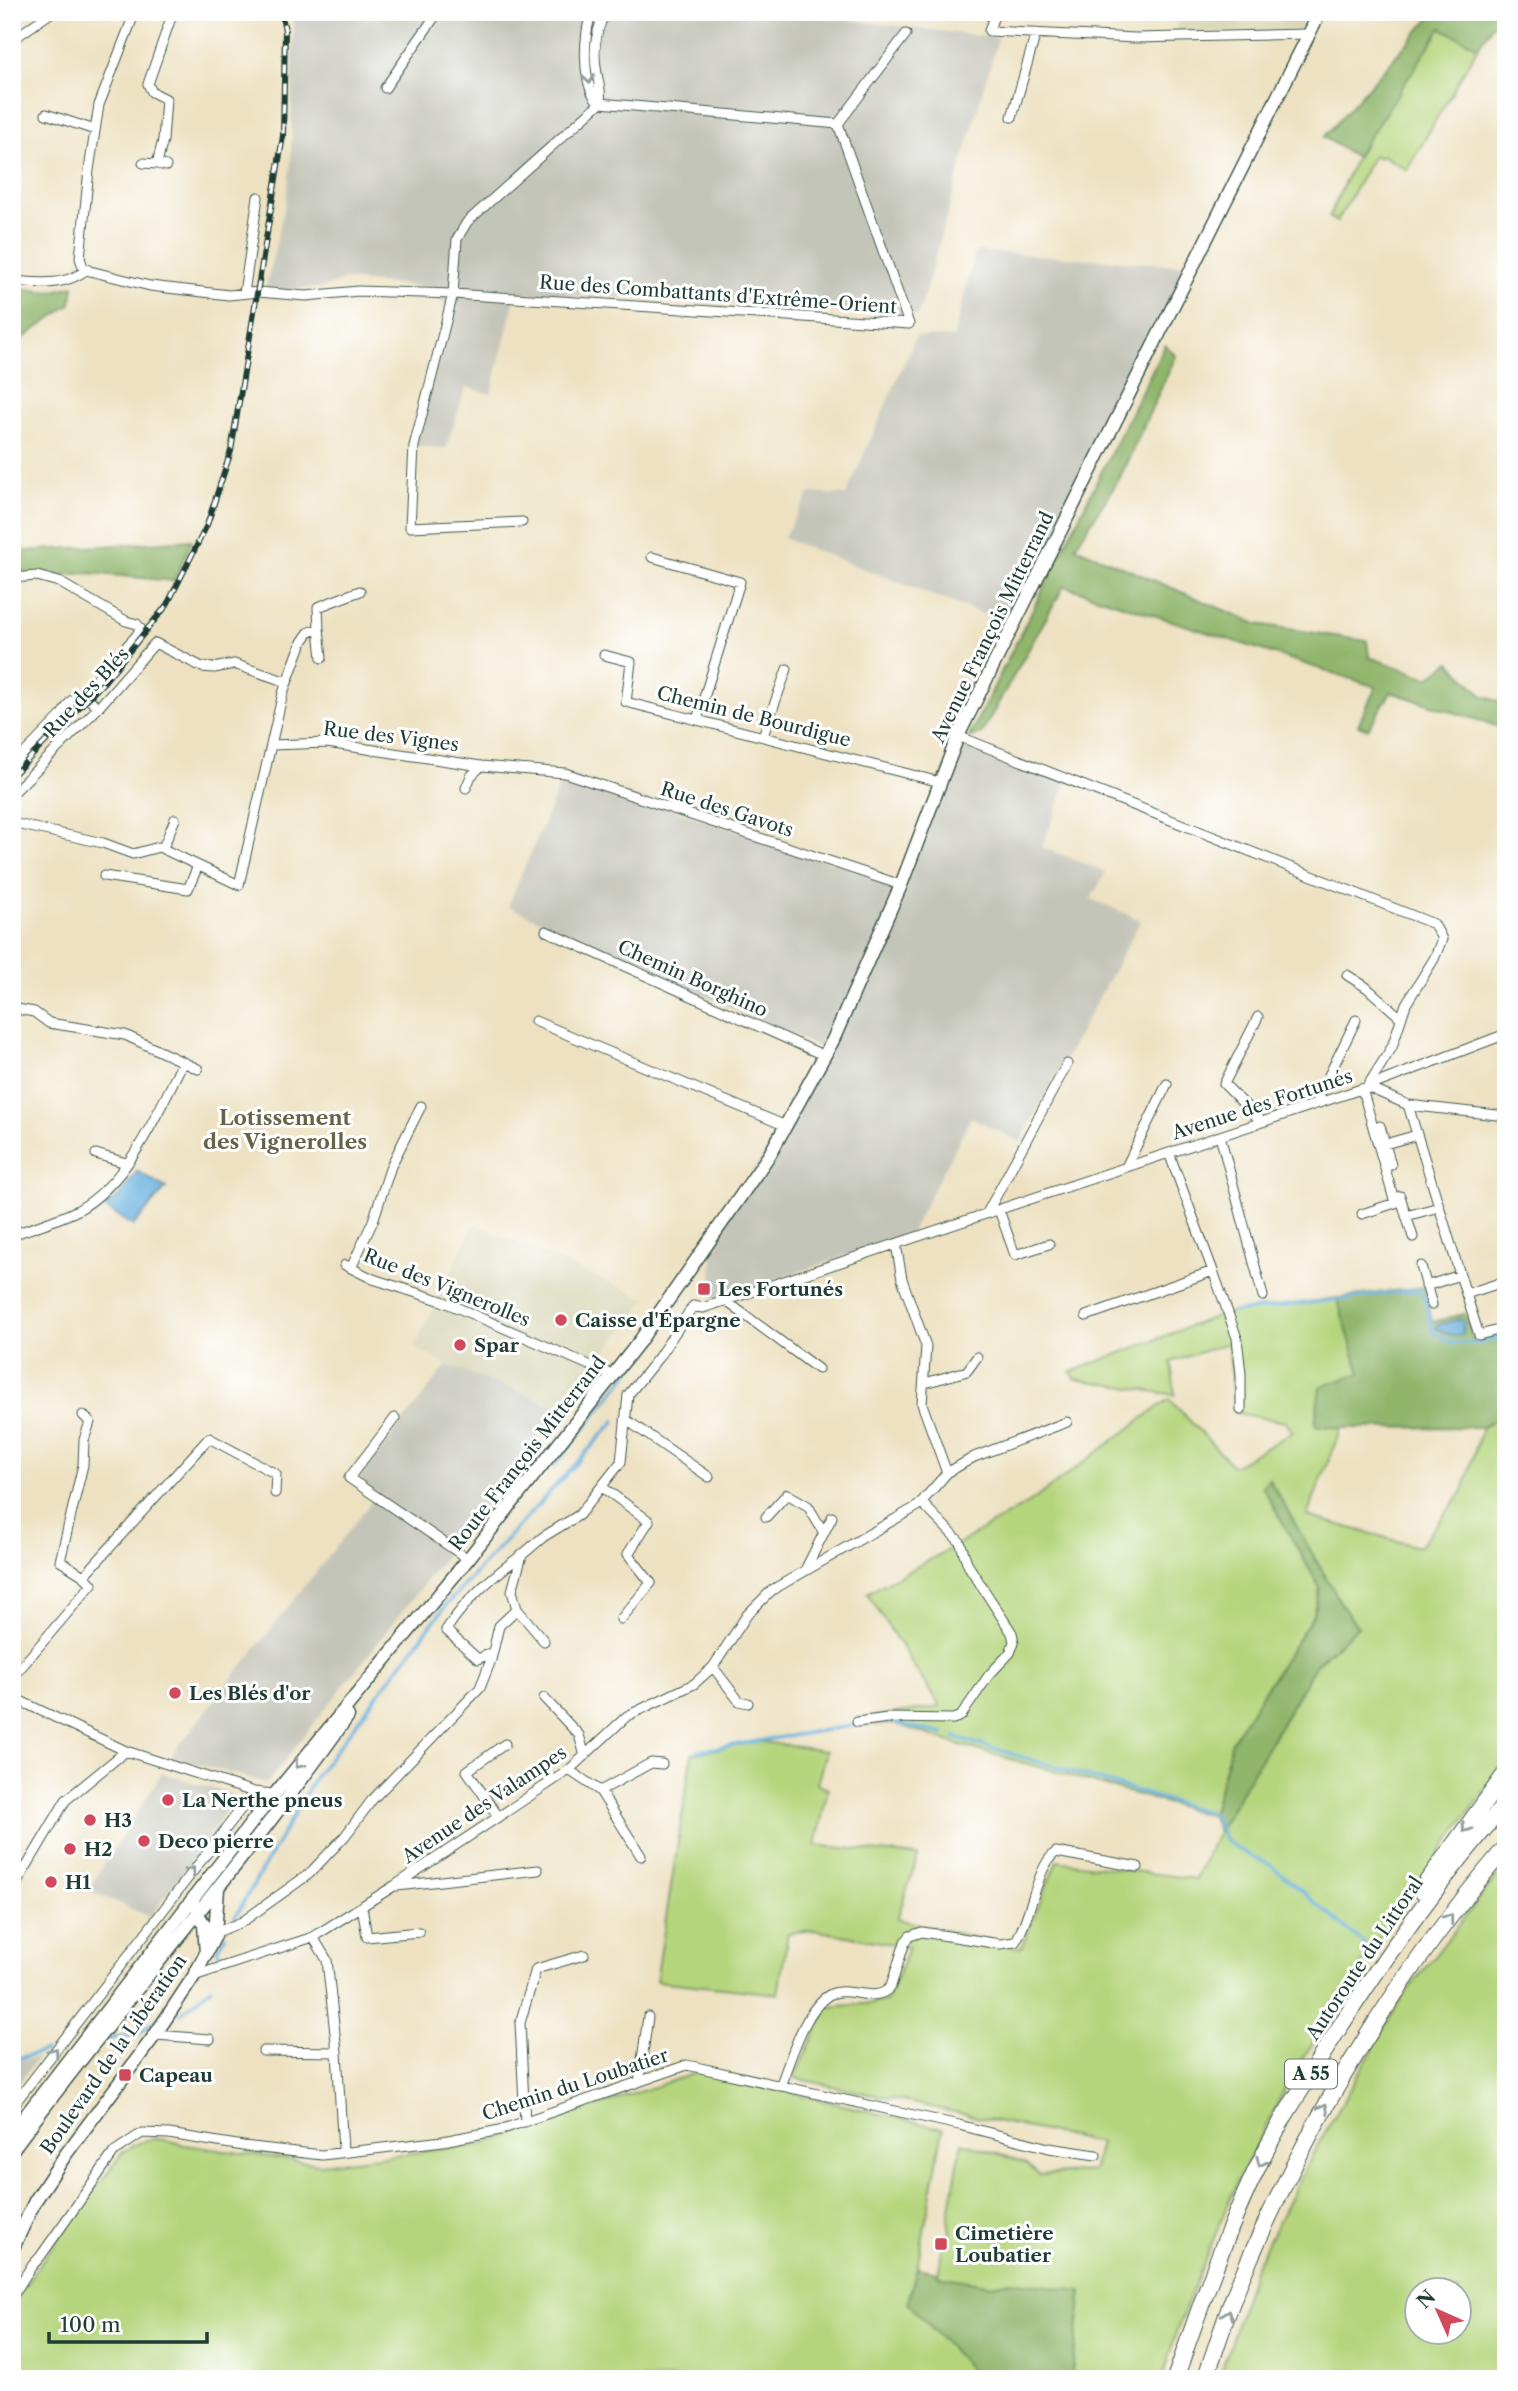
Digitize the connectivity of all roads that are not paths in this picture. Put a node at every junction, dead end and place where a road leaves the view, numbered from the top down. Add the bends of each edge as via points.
1 (52, 12) edge
2 (135, 12) edge
3 (173, 12) edge
4 (438, 12) edge
5 (570, 12) edge
6 (995, 12) edge
7 (1320, 12) edge
8 (591, 15) edge
9 (604, 15) edge
10 (1036, 33) junction
11 (906, 34) dead end
12 (1309, 34) junction
13 (12, 40) edge
14 (385, 88) dead end
15 (600, 103) junction
16 (46, 114) dead end
17 (1012, 117) dead end
18 (838, 124) junction
19 (95, 130) junction
20 (143, 163) dead end
21 (258, 197) dead end
22 (86, 270) junction
23 (12, 281) edge
24 (244, 293) junction
25 (453, 295) junction
26 (522, 522) dead end
27 (652, 557) dead end
28 (12, 578) edge
29 (360, 592) dead end
30 (319, 629) junction
31 (604, 655) dead end
32 (322, 658) dead end
33 (787, 669) dead end
34 (287, 682) junction
35 (83, 693) junction
36 (98, 708) junction
37 (697, 720) junction
38 (763, 736) junction
39 (958, 736) junction
40 (271, 745) junction
41 (12, 766) edge
42 (481, 766) junction
43 (542, 771) joint
44 (940, 782) junction
45 (466, 788) dead end
46 (12, 794) edge
47 (174, 819) dead end
48 (12, 823) edge
49 (163, 848) junction
50 (198, 866) junction
51 (104, 876) dead end
52 (901, 885) junction
53 (546, 932) dead end
54 (1347, 975) dead end
55 (12, 1008) edge
56 (1258, 1017) dead end
57 (1401, 1018) junction
58 (1356, 1020) dead end
59 (535, 1021) dead end
60 (1506, 1034) edge
61 (825, 1056) junction
62 (183, 1062) junction
63 (1067, 1064) dead end
64 (198, 1069) dead end
65 (1167, 1084) dead end
66 (1365, 1088) junction
67 (1315, 1104) junction
68 (1408, 1105) junction
69 (421, 1106) dead end
70 (1506, 1116) edge
71 (1262, 1122) junction
72 (786, 1126) junction
73 (1380, 1126) dead end
74 (1417, 1135) junction
75 (1220, 1136) junction
76 (1385, 1144) junction
77 (1169, 1153) junction
78 (96, 1154) dead end
79 (126, 1163) junction
80 (1391, 1165) dead end
81 (1126, 1167) junction
82 (1400, 1196) dead end
83 (1439, 1207) junction
84 (999, 1210) junction
85 (987, 1213) junction
86 (1362, 1214) dead end
87 (1406, 1216) junction
88 (12, 1235) edge
89 (1413, 1237) dead end
90 (895, 1244) junction
91 (1049, 1244) dead end
92 (700, 1257) joint
93 (1421, 1266) dead end
94 (1213, 1271) junction
95 (1460, 1275) junction
96 (1506, 1281) edge
97 (1426, 1286) junction
98 (1466, 1294) junction
99 (1263, 1297) dead end
100 (726, 1301) junction
101 (1432, 1306) dead end
102 (1086, 1316) dead end
103 (1506, 1328) edge
104 (976, 1357) dead end
105 (818, 1369) dead end
106 (612, 1376) junction
107 (925, 1383) junction
108 (1241, 1410) dead end
109 (83, 1415) dead end
110 (395, 1418) dead end
111 (625, 1419) junction
112 (1067, 1422) dead end
113 (947, 1473) junction
114 (709, 1477) dead end
115 (602, 1487) junction
116 (275, 1493) dead end
117 (921, 1502) junction
118 (766, 1517) dead end
119 (832, 1517) dead end
120 (824, 1533) junction
121 (522, 1555) junction
122 (468, 1559) junction
123 (805, 1570) junction
124 (85, 1576) junction
125 (517, 1609) junction
126 (621, 1619) dead end
127 (406, 1636) junction
128 (544, 1641) dead end
129 (493, 1652) junction
130 (713, 1667) junction
131 (12, 1678) edge
132 (12, 1697) edge
133 (544, 1698) dead end
134 (748, 1703) dead end
135 (857, 1722) dead end
136 (505, 1744) dead end
137 (126, 1751) junction
138 (585, 1756) junction
139 (662, 1764) dead end
140 (569, 1770) junction
141 (1506, 1773) edge
142 (600, 1791) junction
143 (254, 1792) junction
144 (274, 1794) junction
145 (1506, 1803) edge
146 (258, 1815) junction
147 (498, 1816) junction
148 (1506, 1848) edge
149 (641, 1856) dead end
150 (1138, 1867) dead end
151 (538, 1870) dead end
152 (394, 1886) junction
153 (218, 1888) junction
154 (12, 1891) edge
155 (362, 1906) junction
156 (198, 1914) junction
157 (419, 1932) dead end
158 (210, 1936) junction
159 (313, 1937) junction
160 (583, 1955) dead end
161 (194, 1976) junction
162 (648, 2017) dead end
163 (155, 2035) junction
164 (210, 2039) dead end
165 (263, 2051) dead end
166 (337, 2052) junction
167 (639, 2082) junction
168 (780, 2085) junction
169 (12, 2107) edge
170 (525, 2122) junction
171 (12, 2133) edge
172 (1275, 2133) junction
173 (12, 2150) edge
174 (343, 2151) junction
175 (1096, 2155) dead end
176 (12, 2250) edge
177 (12, 2297) edge
178 (1175, 2379) edge
179 (1205, 2379) edge

1 - 13 street
2 - 19 street via 101,100
3 - 20 street via 148,84 167,102 162,165
4 - 14 street
5 - 8 street
6 - 10 street via 989,31
7 - 12 main road, Avenue François Mitterrand
8 - 9 street
8 -> 15 street via 587,71 593,97
9 - 15 street via 594,52
10 - 12 street via 1136,38
10 - 17 street
11 - 18 street
12 - 39 main road, Avenue François Mitterrand
15 - 18 street
15 - 25 street via 467,222 457,239
16 - 19 street
18 - 25 street, Rue des Combattants d'Extrême-Orient via 909,324
19 - 22 street via 80,258
21 - 24 street
22 - 23 street via 55,283
22 - 24 street via 150,286 229,296
24 - 25 street
25 - 26 street via 414,446 410,527
27 - 37 street via 740,582
28 - 35 street, Rue des Blés via 37,576 59,582 139,626 137,635
29 - 30 street via 320,605
30 - 32 street
30 - 34 street via 304,636
31 - 37 street, Chemin de Bourdigue via 631,662 626,702
33 - 38 street
34 - 36 street, Rue des Blés via 234,664 202,667 155,643
34 - 40 street
35 - 36 street
35 - 41 street, Rue des Blés
36 - 46 street, Rue des Blés
37 - 38 street, Chemin de Bourdigue
38 - 44 street, Chemin de Bourdigue
39 - 44 main road, Avenue François Mitterrand
39 - 57 street, Avenue des Fortunés via 1434,924 1442,939
40 - 42 street, Rue des Vignes via 327,743
40 - 50 street via 239,885
42 - 43 street, Rue des Vignes
42 - 45 street, Rue des Vignes
43 - 52 street, Rue des Gavots via 565,773
44 - 52 main road, Avenue François Mitterrand
47 - 49 street
48 - 49 street via 133,854
49 - 50 street
50 - 51 street via 188,889
52 - 61 main road, Avenue François Mitterrand
53 - 61 street, Chemin Borghino
54 - 57 street
55 - 62 street via 34,1012 49,1023 125,1035
56 - 71 street via 1224,1084
57 - 66 street, Avenue des Fortunés via 1391,1047
58 - 67 street
59 - 72 street
60 - 66 street
61 - 72 main road, Avenue François Mitterrand
62 - 64 street
62 - 79 street via 146,1135
63 - 85 street
65 - 81 street
66 - 67 street, Avenue des Fortunés
66 - 68 street
66 - 86 street via 1395,1203
67 - 71 street, Avenue des Fortunés
68 - 70 street
68 - 74 street
69 - 106 street, Rue des Vignerolles via 391,1166 373,1221 348,1266 442,1301
71 - 75 street, Avenue des Fortunés
72 - 92 main road, Avenue François Mitterrand
73 - 76 street
74 - 76 street
74 - 83 street
75 - 77 street, Avenue des Fortunés
75 - 99 street
76 - 80 street
77 - 81 street, Avenue des Fortunés
77 - 94 street
78 - 79 street
79 - 88 street via 112,1183 79,1209
81 - 84 street, Avenue des Fortunés
82 - 87 street
83 - 87 street
83 - 95 street
84 - 85 street, Avenue des Fortunés
84 - 91 street via 1015,1255
85 - 90 street, Avenue des Fortunés
87 - 89 street
90 - 100 street, Avenue des Fortunés
90 - 107 street via 926,1346
92 - 106 main road, Route François Mitterrand
93 - 97 street
94 - 102 street
94 - 108 street via 1237,1339
95 - 97 street
95 - 98 street
96 - 98 street
97 - 101 street
98 - 103 street via 1479,1335
100 - 105 street
100 - 111 street, Avenue des Fortunés via 693,1306 628,1395
104 - 107 street via 967,1371
106 - 122 main road, Route François Mitterrand
107 - 113 street via 922,1404
109 - 124 street via 90,1422 60,1561
110 - 122 street via 349,1478
111 - 114 street
111 - 115 street via 621,1462
112 - 113 street, Avenue des Valampes via 974,1457
113 - 117 street, Avenue des Valampes
115 - 121 street via 579,1515
115 - 126 street via 649,1521 628,1555 651,1583
116 - 124 street via 276,1474 209,1438
117 - 123 street, Avenue des Valampes
117 - 135 street via 960,1542 968,1565 1014,1642 961,1716
118 - 120 street via 787,1494 808,1506
119 - 120 street
120 - 123 street
121 - 125 street via 512,1591
121 - 129 street via 492,1577 446,1630 478,1659
122 - 127 main road, Route François Mitterrand
123 - 130 street, Avenue des Valampes via 772,1590 747,1615
124 - 131 street via 92,1584
125 - 128 street
125 - 129 street via 499,1626
127 -> 144 main road
127 - 153 main road via 310,1771
129 - 158 street via 480,1688 372,1800 309,1874 242,1922
130 - 134 street via 739,1701
130 - 138 street, Avenue des Valampes via 694,1684 627,1716
132 - 137 street
133 - 138 street via 579,1735
136 - 147 street via 467,1771
137 - 143 street
137 - 154 street via 66,1800
138 - 140 street, Avenue des Valampes
139 - 142 street via 651,1763
140 - 142 street
140 - 147 street, Avenue des Valampes
141 -> 172 highway via 1390,1933 1327,2030
142 - 149 street
143 - 144 street
143 - 146 street
169 -> 143 street
144 - 146 main road
145 - 172 highway, Autoroute du Littoral / A 55 via 1458,1859 1364,1987
146 - 156 main road via 198,1901
146 - 171 main road
147 - 152 street, Avenue des Valampes
179 -> 148 highway, A 55 via 1240,2280 1326,2103 1381,2013
150 - 168 street via 1056,1852 1015,1942 1000,1944 922,1932 911,1936 902,1947 887,1991 879,1995 836,1992 825,1998 806,2021
151 - 152 street, Avenue des Valampes
152 - 155 street, Avenue des Valampes
153 - 156 main road
153 - 158 main road, Boulevard de la Libération
155 - 157 street via 367,1937
155 - 159 street, Avenue des Valampes
156 - 158 main road
156 - 173 main road
158 - 161 main road, Boulevard de la Libération
159 - 161 street, Avenue des Valampes
159 - 166 street via 327,1960
160 - 170 street via 536,1969 520,2023
161 - 163 main road, Boulevard de la Libération
162 - 167 street
163 - 164 street
163 - 176 main road, Boulevard de la Libération via 60,2163 35,2201
165 - 166 street
166 - 174 street
167 - 168 street, Chemin du Loubatier via 687,2065
167 - 170 street, Chemin du Loubatier
168 - 175 street, Chemin du Loubatier
170 - 174 street, Chemin du Loubatier via 443,2141
172 -> 178 highway, Autoroute du Littoral / A 55 via 1212,2273
174 - 177 street, Chemin du Loubatier via 322,2155 142,2133 115,2151

